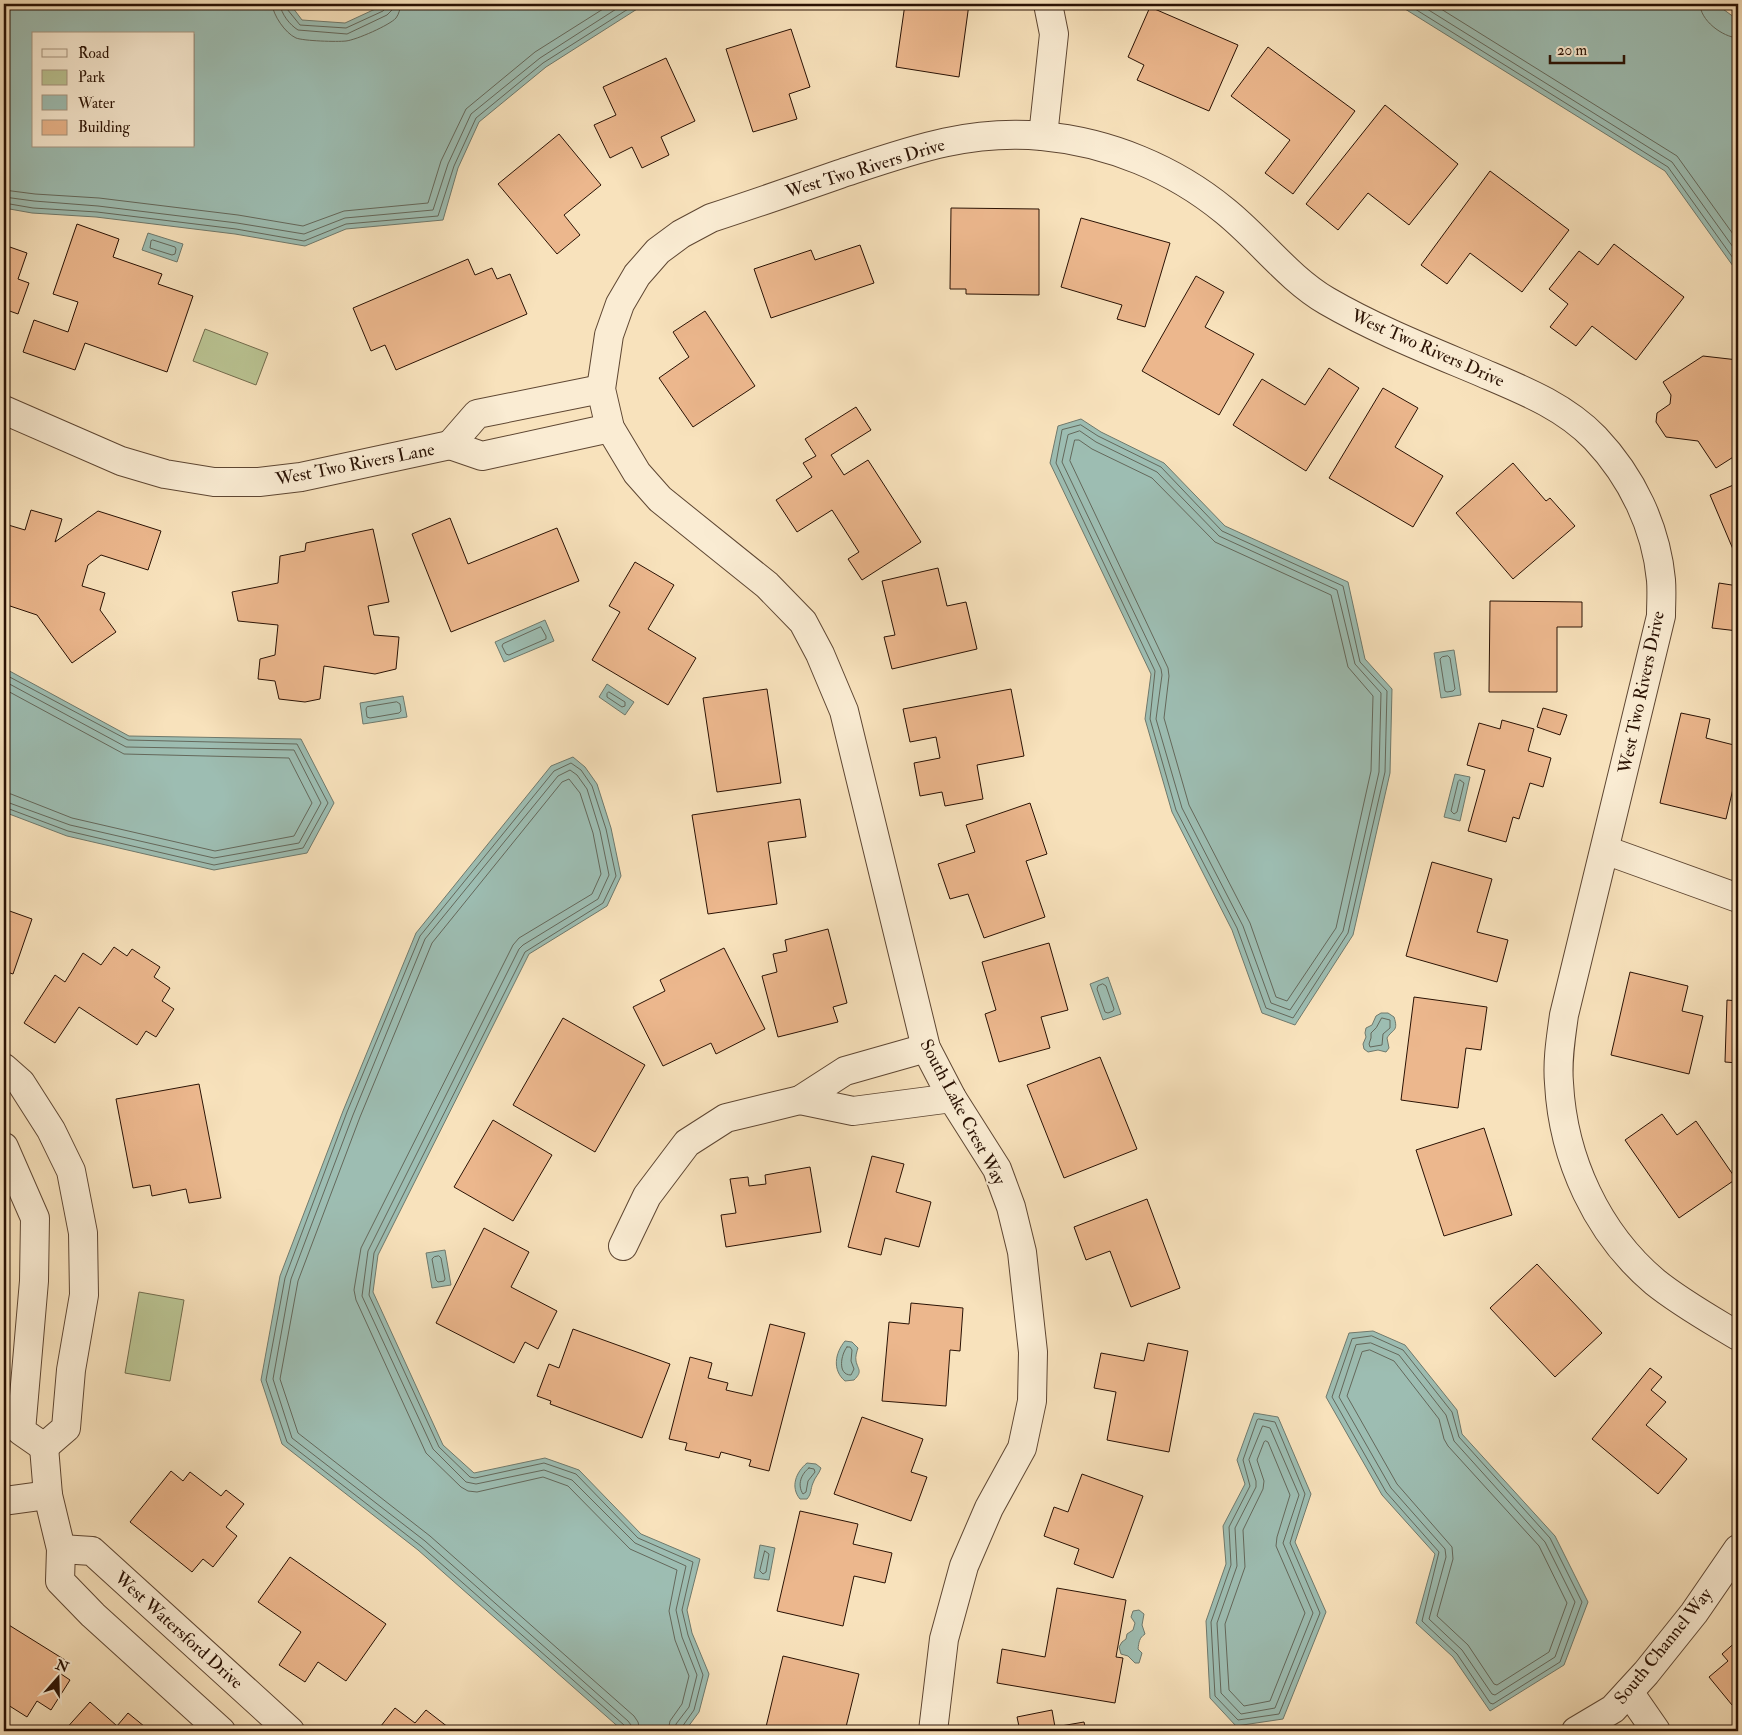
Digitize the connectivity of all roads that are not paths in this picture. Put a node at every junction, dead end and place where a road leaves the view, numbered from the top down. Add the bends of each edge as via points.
1 (1048, 4) edge
2 (1043, 136) junction
3 (600, 389) junction
4 (4, 410) edge
5 (610, 428) junction
6 (450, 445) junction
7 (704, 535) joint
8 (1605, 850) junction
9 (1738, 898) edge
10 (926, 1048) junction
11 (4, 1068) edge
12 (952, 1098) junction
13 (800, 1100) junction
14 (4, 1147) edge
15 (623, 1246) dead end
16 (1738, 1336) edge
17 (44, 1447) junction
18 (48, 1495) junction
19 (4, 1501) edge
20 (61, 1548) junction
21 (1738, 1549) edge
22 (1629, 1692) junction
23 (221, 1731) edge
24 (290, 1731) edge
25 (933, 1731) edge
26 (1576, 1731) edge
27 (1656, 1731) edge

1 - 2 street via 1054,34
2 - 3 street, West Two Rivers Drive via 975,137 936,143 711,218 681,234 658,251 637,275 620,304 609,335
2 - 8 street, West Two Rivers Drive via 1123,153 1177,178 1226,211 1279,264 1325,300 1372,326 1532,394 1560,410 1593,436 1619,465 1642,506 1656,546 1661,616
3 - 5 street, West Two Rivers Drive
3 - 6 street, West Two Rivers Lane via 477,414
4 - 6 street, West Two Rivers Lane via 121,461 165,474 214,482 259,482 301,477
5 - 6 street, West Two Rivers Lane via 482,456
5 - 7 street, West Two Rivers Drive via 637,473 660,498
7 - 10 street, South Lake Crest Way via 779,597 803,622 820,654 844,711
8 - 9 street
8 - 16 street, West Two Rivers Drive via 1564,1015 1559,1053 1563,1121 1570,1150 1594,1208 1635,1262 1656,1283
10 - 12 street, South Lake Crest Way
10 - 13 street via 845,1070
11 - 17 street via 21,1083 51,1130 71,1171 83,1233 84,1295 71,1370 66,1428
12 - 13 street via 854,1111
12 - 25 street, South Lake Crest Way via 998,1169 1011,1207 1022,1252 1034,1352 1032,1401 1022,1448 989,1508 964,1566 944,1639
13 - 15 street via 726,1118 687,1143 647,1196
14 - 17 street via 35,1218 34,1281 21,1431
17 - 18 street
18 - 19 street
18 - 20 street
20 - 23 street via 60,1581
20 - 24 street, West Watersford Drive via 92,1551
21 - 22 street, South Channel Way via 1694,1613
22 - 26 street, South Channel Way via 1613,1709
22 - 27 street

